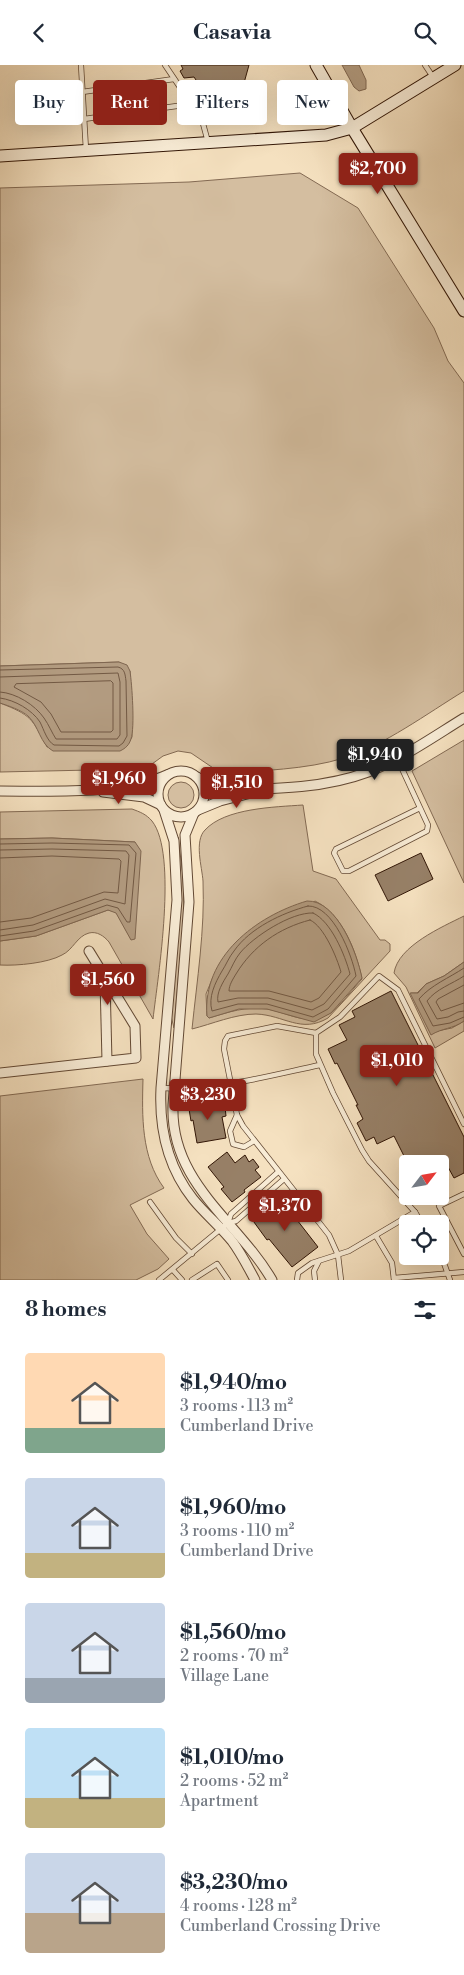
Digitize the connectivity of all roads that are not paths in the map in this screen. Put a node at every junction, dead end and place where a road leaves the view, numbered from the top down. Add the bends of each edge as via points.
1 (81, 65) edge
2 (165, 65) edge
3 (316, 65) edge
4 (426, 65) edge
5 (455, 65) edge
6 (433, 78) junction
7 (174, 79) junction
8 (82, 80) edge
9 (177, 83) edge
10 (83, 92) edge
11 (83, 106) edge
12 (177, 106) edge
13 (84, 119) junction
14 (203, 125) edge
15 (352, 128) junction
16 (208, 143) junction
17 (86, 150) junction
18 (0, 156) edge
19 (464, 311) edge
20 (464, 718) edge
21 (396, 758) junction
22 (169, 774) junction
23 (198, 777) junction
24 (268, 789) junction
25 (81, 790) junction
26 (0, 791) edge
27 (163, 807) junction
28 (420, 808) junction
29 (196, 812) junction
30 (89, 951) dead end
31 (105, 979) junction
32 (316, 1033) junction
33 (108, 1061) junction
34 (320, 1065) junction
35 (0, 1073) edge
36 (231, 1083) junction
37 (161, 1088) junction
38 (174, 1089) junction
39 (237, 1115) junction
40 (464, 1124) edge
41 (254, 1141) junction
42 (278, 1172) junction
43 (284, 1179) junction
44 (399, 1193) edge
45 (464, 1193) edge
46 (150, 1202) dead end
47 (409, 1205) edge
48 (415, 1212) junction
49 (417, 1215) edge
50 (224, 1226) junction
51 (376, 1236) junction
52 (192, 1254) junction
53 (464, 1254) edge
54 (338, 1255) junction
55 (319, 1261) junction
56 (445, 1265) edge
57 (173, 1270) junction
58 (464, 1272) edge
59 (448, 1273) junction
60 (394, 1279) edge
61 (159, 1280) edge
62 (182, 1280) edge
63 (192, 1280) edge
64 (228, 1280) edge
65 (255, 1280) edge
66 (272, 1280) edge
67 (297, 1280) edge
68 (315, 1280) edge
69 (341, 1280) edge
70 (450, 1280) edge

1 - 8 lane
2 - 7 lane
3 - 15 street
4 - 6 lane
5 - 6 street
6 - 15 street
7 - 9 lane
7 - 10 lane
11 - 13 lane
12 - 13 lane
13 - 17 lane
14 - 16 lane
15 - 16 street via 326,135
15 - 19 street
16 - 17 street
17 - 18 street
20 - 21 street
21 - 24 street via 367,772 315,785
21 - 28 lane
22 - 23 street via 184,771
22 - 25 street via 133,785
22 - 27 street via 160,786 158,799
23 - 24 street via 224,791
23 - 29 street via 205,792
24 - 29 street via 222,801
25 - 26 street
25 - 27 street via 144,797
27 - 29 street via 169,814 181,817
27 - 37 street via 174,841 177,900
28 - 28 lane via 336,849 334,853 343,871 349,871 427,831 428,825
29 - 38 street via 185,835 189,902
30 - 31 street
31 - 33 street
31 - 33 street via 135,1026 136,1050 136,1058
32 - 34 lane via 315,1050
32 - 36 lane via 277,1026 228,1036 224,1049
32 - 40 lane via 340,1017 379,976 398,990
33 - 35 street
34 - 36 lane
34 - 44 lane via 369,1161
36 - 38 lane
36 - 39 lane
37 - 38 lane
37 - 50 street via 162,1130 176,1173 192,1199
38 - 50 street via 174,1127 183,1159
39 - 41 lane
39 - 41 lane via 230,1131 233,1144 244,1147
41 - 42 lane
42 - 43 lane
42 - 50 lane via 231,1215
43 - 50 lane via 236,1221
43 - 54 lane via 328,1235
45 - 53 lane via 439,1206
46 - 52 lane
47 - 48 lane
48 - 49 lane
48 - 51 lane
50 - 52 lane
50 - 65 street
50 - 66 street via 249,1246
51 - 54 lane
51 - 60 lane via 392,1263
52 - 57 lane
54 - 55 lane
54 - 69 lane
55 - 67 lane via 300,1270
55 - 68 lane via 314,1271
56 - 59 lane
57 - 61 lane
57 - 62 lane
58 - 59 lane
59 - 60 lane
59 - 70 lane
63 - 64 lane via 217,1264

